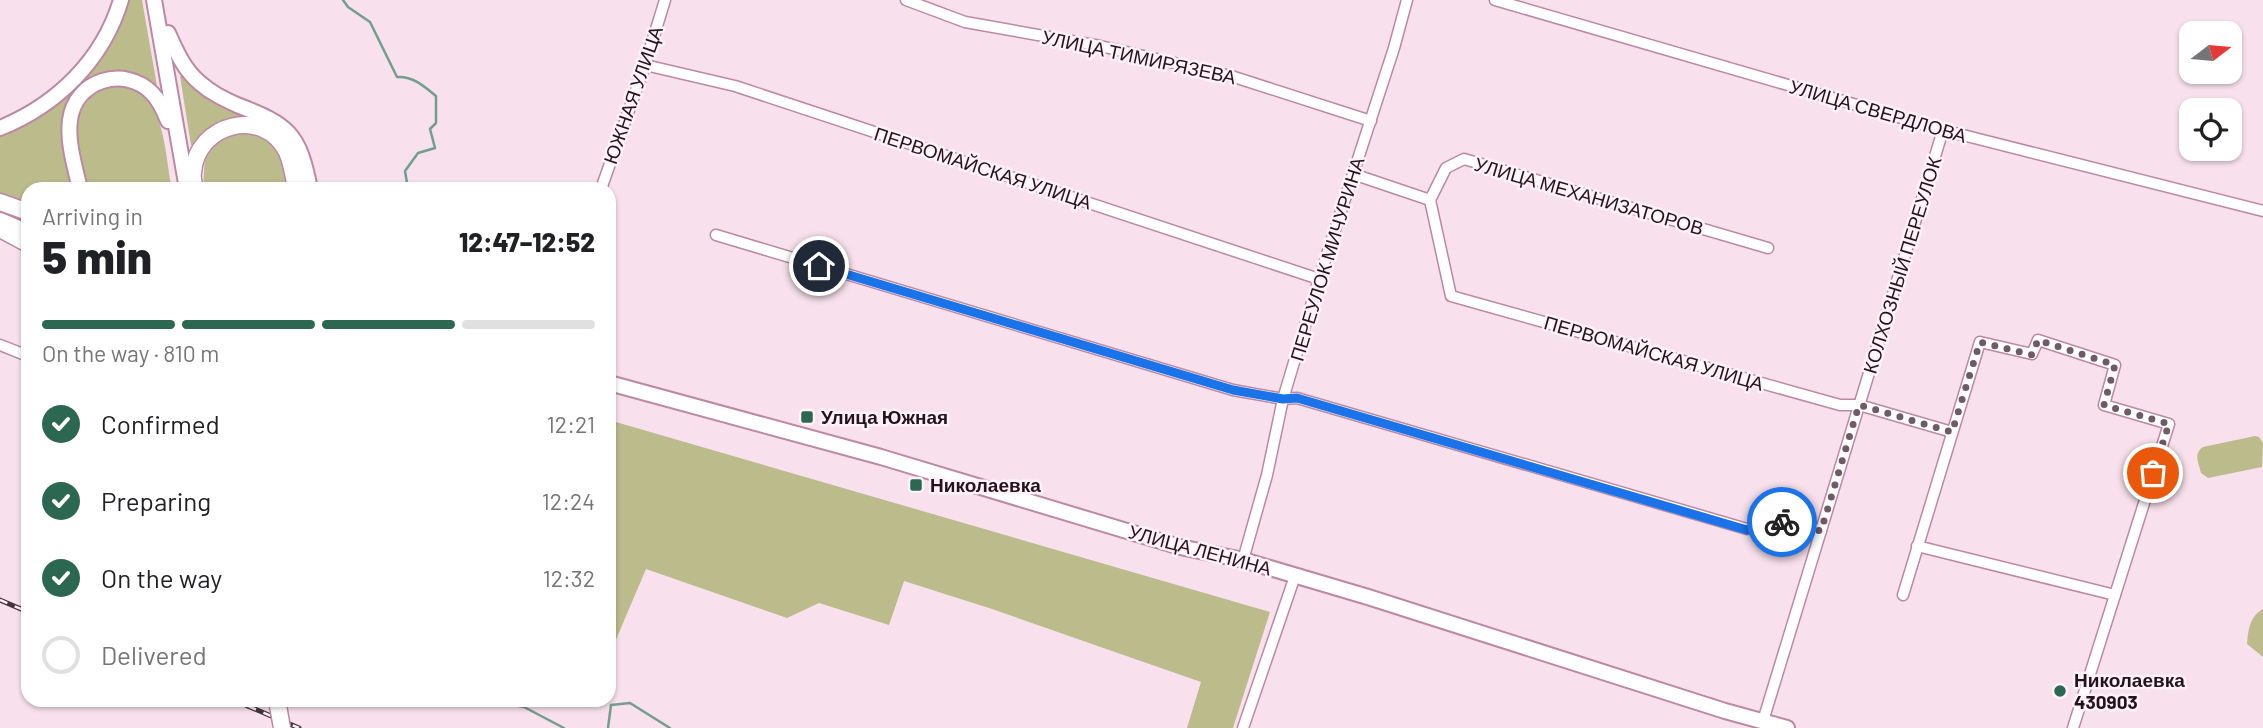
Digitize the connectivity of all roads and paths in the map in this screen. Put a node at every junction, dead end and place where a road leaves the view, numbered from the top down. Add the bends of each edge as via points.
1 (121, 0) edge
2 (146, 0) edge
3 (154, 0) edge
4 (162, 0) edge
5 (665, 0) edge
6 (906, 0) edge
7 (1406, 0) edge
8 (1495, 0) edge
9 (167, 33) junction
10 (645, 65) junction
11 (168, 121) junction
12 (1371, 121) junction
13 (0, 128) edge
14 (1943, 130) junction
15 (1353, 174) junction
16 (79, 182) edge
17 (179, 182) edge
18 (192, 182) edge
19 (192, 182) edge
20 (193, 182) edge
21 (294, 182) edge
22 (308, 182) edge
23 (603, 182) edge
24 (1430, 201) junction
25 (0, 202) edge
26 (21, 210) edge
27 (0, 211) edge
28 (2263, 211) edge
29 (21, 218) edge
30 (3, 227) edge
31 (21, 231) edge
32 (716, 235) dead end
33 (21, 238) edge
34 (1768, 248) dead end
35 (1319, 279) junction
36 (0, 345) edge
37 (21, 353) edge
38 (616, 385) edge
39 (1283, 399) junction
40 (1859, 405) junction
41 (1952, 432) junction
42 (1821, 531) junction
43 (1917, 546) junction
44 (1242, 560) junction
45 (1296, 576) junction
46 (1903, 595) dead end
47 (2115, 595) junction
48 (278, 707) edge
49 (1763, 721) junction
50 (282, 728) edge
51 (1243, 728) edge
52 (1787, 728) edge
53 (2073, 728) edge

1 - 13 main road via 102,44 76,77 48,102
2 - 11 main road
3 - 18 main road
4 - 9 main road
5 - 10 street, ЮЖНАЯ УЛИЦА
6 - 12 street, УЛИЦА ТИМИРЯЗЕВА via 965,22 1231,76
7 - 12 street, ПЕРЕУЛОК МИЧУРИНА
8 - 14 street, УЛИЦА СВЕРДЛОВА
9 - 19 main road
9 - 22 main road via 178,57 198,82 289,132 300,149
10 - 23 street, ЮЖНАЯ УЛИЦА
10 - 35 street, ПЕРВОМАЙСКАЯ УЛИЦА via 736,86
11 - 16 main road via 151,92 137,83 113,78 91,85 70,118
11 - 17 main road
12 - 15 street, ПЕРЕУЛОК МИЧУРИНА
14 - 28 street, УЛИЦА СВЕРДЛОВА
14 - 40 street, КОЛХОЗНЫЙ ПЕРЕУЛОК
15 - 24 street
15 - 35 street, ПЕРЕУЛОК МИЧУРИНА
20 - 21 main road via 202,146 221,129 236,125 262,128 275,137 286,150
24 - 34 street, УЛИЦА МЕХАНИЗАТОРОВ via 1446,168 1464,159
24 - 40 street, ПЕРВОМАЙСКАЯ УЛИЦА via 1451,296 1840,405
25 - 26 main road
27 - 29 main road
30 - 31 main road
30 - 33 main road
32 - 39 street via 1221,386
35 - 39 street, ПЕРЕУЛОК МИЧУРИНА
36 - 37 street
38 - 44 main road, УЛИЦА ЛЕНИНА via 881,457 1180,547
39 - 42 street via 1297,398 1747,530 1779,522
39 - 44 street, ПЕРЕУЛОК МИЧУРИНА
40 - 41 street, ПЕРВОМАЙСКАЯ УЛИЦА
40 - 42 street, КОЛХОЗНЫЙ ПЕРЕУЛОК
41 - 43 street
41 - 47 street via 1980,342 2032,355 2038,340 2115,365 2104,405 2169,424
42 - 49 street, КОЛХОЗНЫЙ ПЕРЕУЛОК
43 - 46 street
43 - 47 street
44 - 45 main road, УЛИЦА ЛЕНИНА
45 - 49 main road, УЛИЦА ЛЕНИНА
45 - 51 street
47 - 53 street
48 - 50 main road, bridge
49 - 52 main road, УЛИЦА ЛЕНИНА

